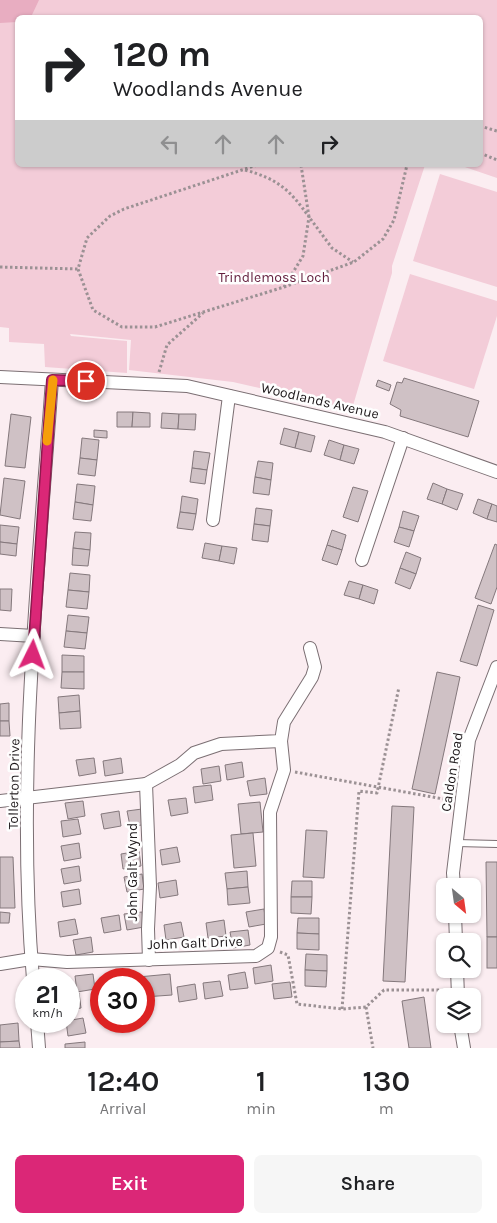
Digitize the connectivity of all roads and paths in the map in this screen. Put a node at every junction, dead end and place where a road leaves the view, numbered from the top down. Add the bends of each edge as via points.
1 (483, 127) edge
2 (497, 131) edge
3 (483, 154) edge
4 (497, 160) edge
5 (252, 167) edge
6 (301, 167) edge
7 (407, 167) edge
8 (245, 170) junction
9 (309, 217) junction
10 (354, 262) junction
11 (0, 268) edge
12 (78, 269) junction
13 (284, 288) junction
14 (206, 311) junction
15 (0, 377) edge
16 (52, 380) junction
17 (155, 385) junction
18 (229, 396) junction
19 (403, 438) junction
20 (497, 472) edge
21 (213, 520) dead end
22 (362, 560) dead end
23 (0, 634) edge
24 (34, 636) junction
25 (310, 648) dead end
26 (497, 667) edge
27 (399, 687) dead end
28 (280, 741) junction
29 (284, 770) junction
30 (146, 784) junction
31 (378, 787) junction
32 (26, 800) junction
33 (0, 801) edge
34 (462, 802) junction
35 (457, 843) junction
36 (497, 844) edge
37 (455, 878) edge
38 (268, 948) junction
39 (31, 959) junction
40 (149, 960) junction
41 (0, 964) edge
42 (32, 968) edge
43 (436, 992) edge
44 (366, 1007) junction
45 (342, 1009) junction
46 (38, 1033) edge
47 (462, 1033) edge
48 (39, 1048) edge
49 (373, 1048) edge
50 (464, 1048) edge

1 - 2 path
3 - 4 path
5 - 8 path
6 - 9 path
7 - 10 path via 394,220 383,239
8 - 9 path via 267,176 291,192
8 - 12 path via 110,216 87,238
9 - 10 path via 332,248
9 - 13 path via 303,256
10 - 13 path
11 - 12 path
12 - 14 path via 93,310 122,327 155,327
13 - 14 path
14 - 17 path via 167,344
15 - 16 street, Woodlands Avenue
16 - 17 street, Woodlands Avenue
16 - 24 street, Tollerton Drive
17 - 18 street, Woodlands Avenue via 187,386
18 - 19 street, Woodlands Avenue
18 - 21 street
19 - 20 street, Woodlands Avenue
19 - 22 street
23 - 24 street
24 - 32 street, Tollerton Drive
25 - 28 street via 315,667 312,677 284,722
26 - 34 street, Caldon Road via 469,740
27 - 31 path
28 - 29 street
28 - 30 street via 221,744 194,753
29 - 31 path
29 - 38 street via 270,812 271,937
30 - 32 street via 44,794
30 - 40 street, John Galt Wynd
31 - 34 path
31 - 45 path via 377,793 359,791
32 - 33 street
32 - 39 street, Tollerton Drive
34 - 35 street, Caldon Road
35 - 36 lane
35 - 37 street, Caldon Road
38 - 40 street, John Galt Drive via 256,956
38 - 45 path via 288,955 297,1004
39 - 40 street, John Galt Drive via 67,962
39 - 41 street, John Galt Drive
39 - 42 street, Tollerton Drive
43 - 44 path via 384,990
44 - 45 path
44 - 49 path
46 - 48 street
47 - 50 street

